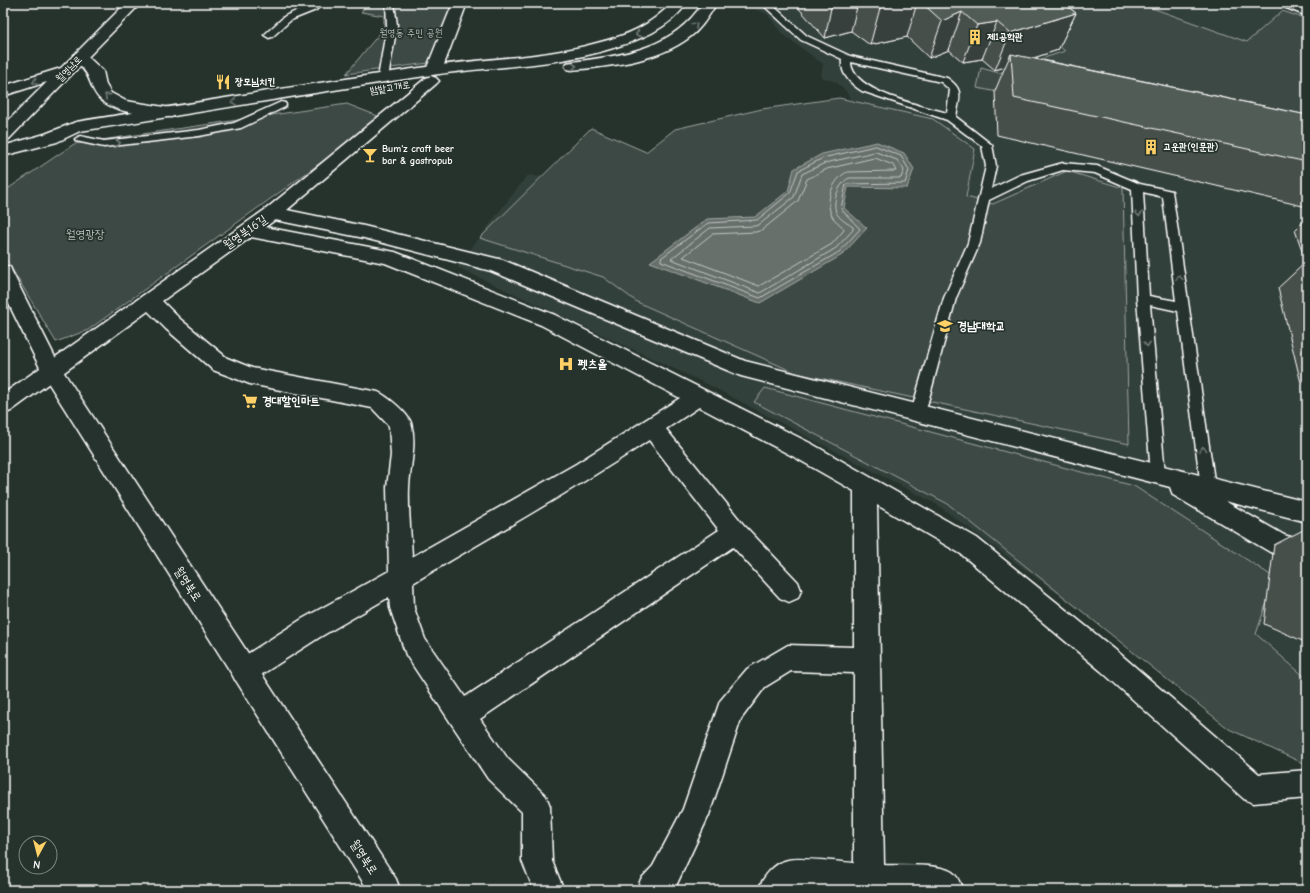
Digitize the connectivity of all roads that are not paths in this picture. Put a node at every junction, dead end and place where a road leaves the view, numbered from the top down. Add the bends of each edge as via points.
1 (134, 3) edge
2 (319, 3) edge
3 (390, 3) edge
4 (460, 3) edge
5 (680, 3) edge
6 (710, 3) edge
7 (765, 3) edge
8 (1278, 3) edge
9 (1307, 13) edge
10 (269, 35) dead end
11 (80, 58) junction
12 (847, 58) junction
13 (67, 70) junction
14 (432, 76) junction
15 (384, 78) junction
16 (3, 91) edge
17 (170, 112) junction
18 (951, 118) junction
19 (3, 135) edge
20 (51, 138) junction
21 (3, 151) edge
22 (1137, 187) junction
23 (985, 197) junction
24 (272, 213) junction
25 (247, 230) junction
26 (6, 284) edge
27 (1143, 299) junction
28 (149, 300) junction
29 (1183, 307) junction
30 (51, 370) junction
31 (698, 397) junction
32 (3, 405) edge
33 (918, 413) junction
34 (652, 427) junction
35 (1158, 474) junction
36 (865, 486) junction
37 (1208, 487) junction
38 (1307, 512) edge
39 (735, 532) junction
40 (1307, 552) edge
41 (400, 578) junction
42 (789, 590) dead end
43 (867, 660) junction
44 (244, 670) junction
45 (462, 715) junction
46 (1307, 784) edge
47 (869, 879) junction
48 (385, 890) edge
49 (549, 890) edge
50 (652, 890) edge
51 (773, 890) edge
52 (948, 890) edge

1 - 11 street, 월영남로
2 - 10 lane via 288,18
3 - 15 lane via 392,25
4 - 14 street
5 -> 14 street, 밤밭고개로 via 661,22 642,33 604,46
14 -> 6 street, 밤밭고개로 via 591,64 643,54 667,45 684,34 699,22
7 - 12 lane via 804,38
8 - 9 lane
11 - 13 street, 월영남로
17 -> 11 street via 122,105 106,96 98,85 95,71
12 - 18 lane via 848,71 865,89
12 - 18 lane via 944,80 955,90
13 -> 16 street
13 - 19 street, 월영남로
14 - 15 street, 밤밭고개로
20 -> 14 street, 밤밭고개로 via 80,139
14 - 24 street, 월영북16길
15 -> 17 street, 밤밭고개로
17 - 20 street, 밤밭고개로 via 76,127
18 - 23 lane via 988,145 991,166
20 - 21 street, 밤밭고개로
22 - 23 lane via 1097,170 1063,166 1024,178
22 -> 27 lane
29 -> 22 lane via 1168,194
23 - 33 lane via 974,244 950,298
24 - 25 street, 월영북16길
24 - 33 street via 496,264 742,368
25 - 28 street, 월영북16길
25 - 31 street via 388,257 548,320
26 - 30 street, 월영북로
27 - 29 lane
27 -> 35 lane
28 - 30 street, 월영북16길
28 - 41 street via 220,364 250,376 378,401 400,423
37 -> 29 lane
30 - 32 street, 월영북16길
30 - 44 street, 월영북로
31 - 34 street
31 - 36 street via 804,451
33 - 35 street
34 - 39 street
34 - 41 street via 584,471
35 - 37 street
35 - 40 street via 1278,544
36 - 43 street
36 - 46 street via 969,546 1110,662 1254,789
37 - 38 street
39 - 42 street
39 - 45 street
41 - 44 street via 311,628
41 - 45 street via 402,608 415,646
43 - 47 street
43 - 50 street via 788,658 756,678 730,711 695,815 664,878
44 - 48 street, 월영북로
45 - 49 street via 498,769 536,806 538,861
47 - 51 street via 789,874
47 - 52 street via 942,883

